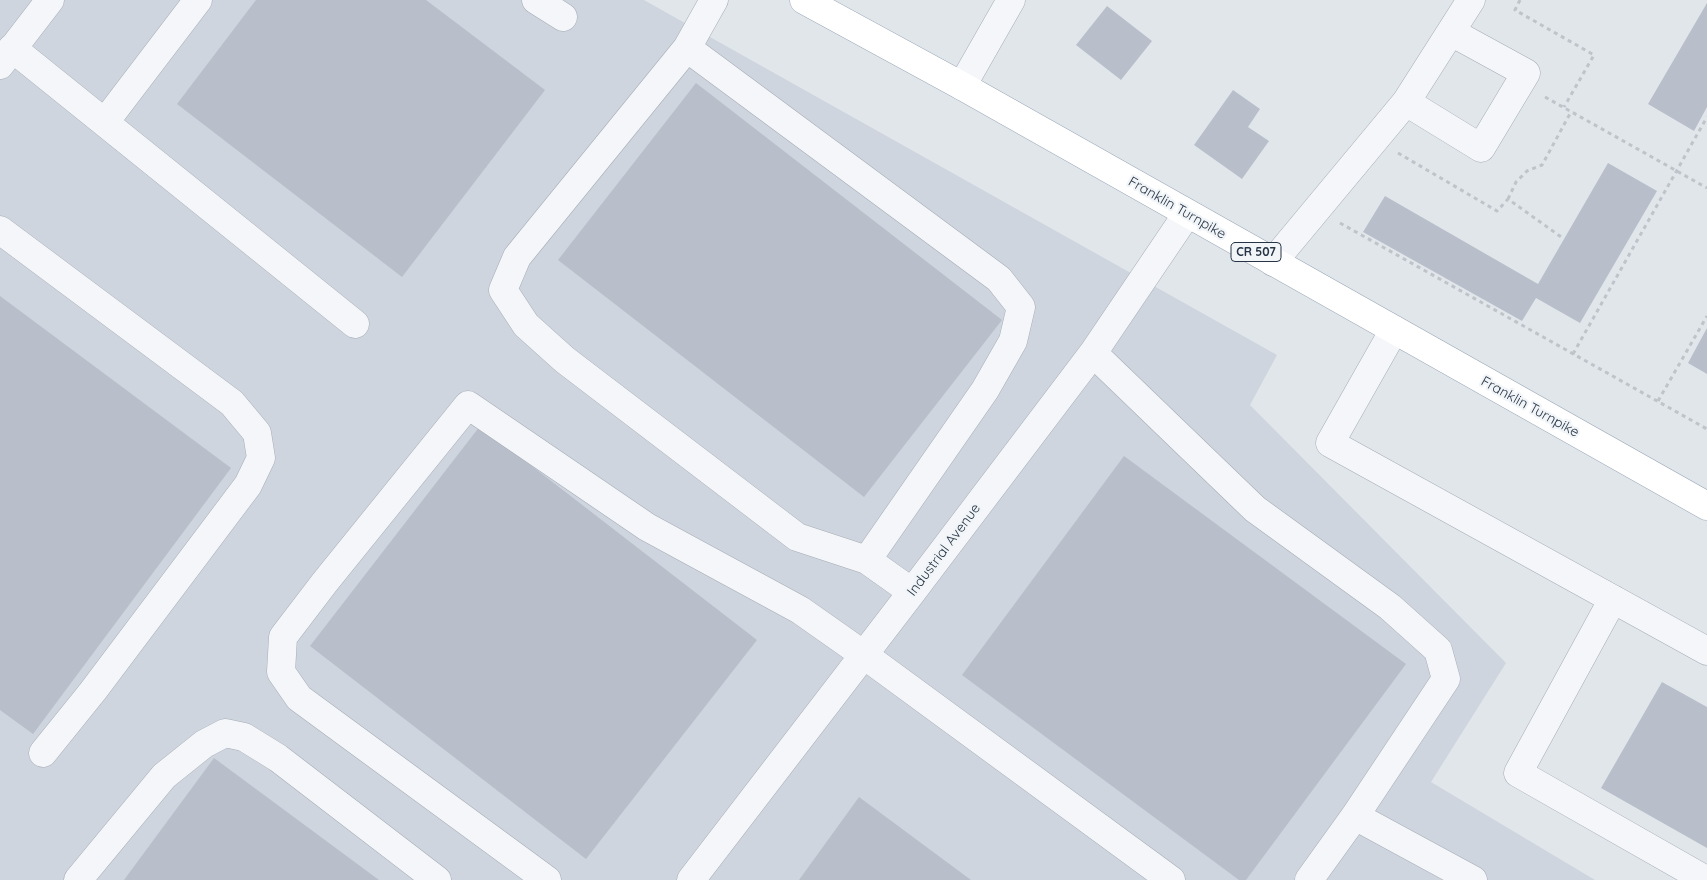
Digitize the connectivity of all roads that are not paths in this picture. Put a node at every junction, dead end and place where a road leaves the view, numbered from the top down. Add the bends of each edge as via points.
1 (50, 0) edge
2 (198, 0) edge
3 (536, 0) edge
4 (714, 0) edge
5 (804, 0) edge
6 (1011, 0) edge
7 (1471, 0) edge
8 (563, 17) dead end
9 (1451, 32) junction
10 (687, 48) junction
11 (6, 57) edge
12 (962, 86) junction
13 (1406, 102) junction
14 (105, 122) junction
15 (1187, 214) junction
16 (0, 230) edge
17 (1273, 262) junction
18 (355, 324) dead end
19 (1394, 330) junction
20 (1093, 353) junction
21 (1707, 506) edge
22 (867, 560) junction
23 (912, 592) junction
24 (1614, 599) junction
25 (1707, 651) edge
26 (864, 655) junction
27 (43, 753) dead end
28 (1355, 816) junction
29 (78, 880) edge
30 (437, 880) edge
31 (547, 880) edge
32 (691, 880) edge
33 (1171, 880) edge
34 (1309, 880) edge
35 (1473, 880) edge
36 (1706, 880) edge

1 - 11 street
2 - 14 street
3 - 8 street
4 - 10 street
5 - 12 main road, Franklin Turnpike / CR 507
6 - 12 street
7 - 9 street
9 - 13 street
9 - 13 street via 1526,73 1481,148
10 - 22 street via 999,279 1021,307 1013,341 984,390
10 - 22 street via 517,256 503,290 526,325 565,360 797,536
11 - 14 street
12 - 15 main road, Franklin Turnpike / CR 507
13 - 17 street
14 - 18 street
15 - 17 main road, Franklin Turnpike / CR 507
15 - 20 street, Industrial Avenue
16 - 27 street via 232,403 257,433 261,458 248,485 93,692
17 - 19 main road, Franklin Turnpike / CR 507
19 - 21 main road, Franklin Turnpike / CR 507
19 - 24 street via 1330,443
20 - 23 street, Industrial Avenue
20 - 28 street via 1254,509 1390,607 1438,650 1446,679
22 - 23 street
23 - 26 street, Industrial Avenue
24 - 25 street
24 - 36 street via 1518,773
26 - 31 street via 800,610 647,527 468,405 283,637 281,672 306,703
26 - 32 street, Industrial Avenue
26 - 33 street
28 - 34 street
28 - 35 street
29 - 30 street via 164,776 204,744 225,733 244,737 278,758

